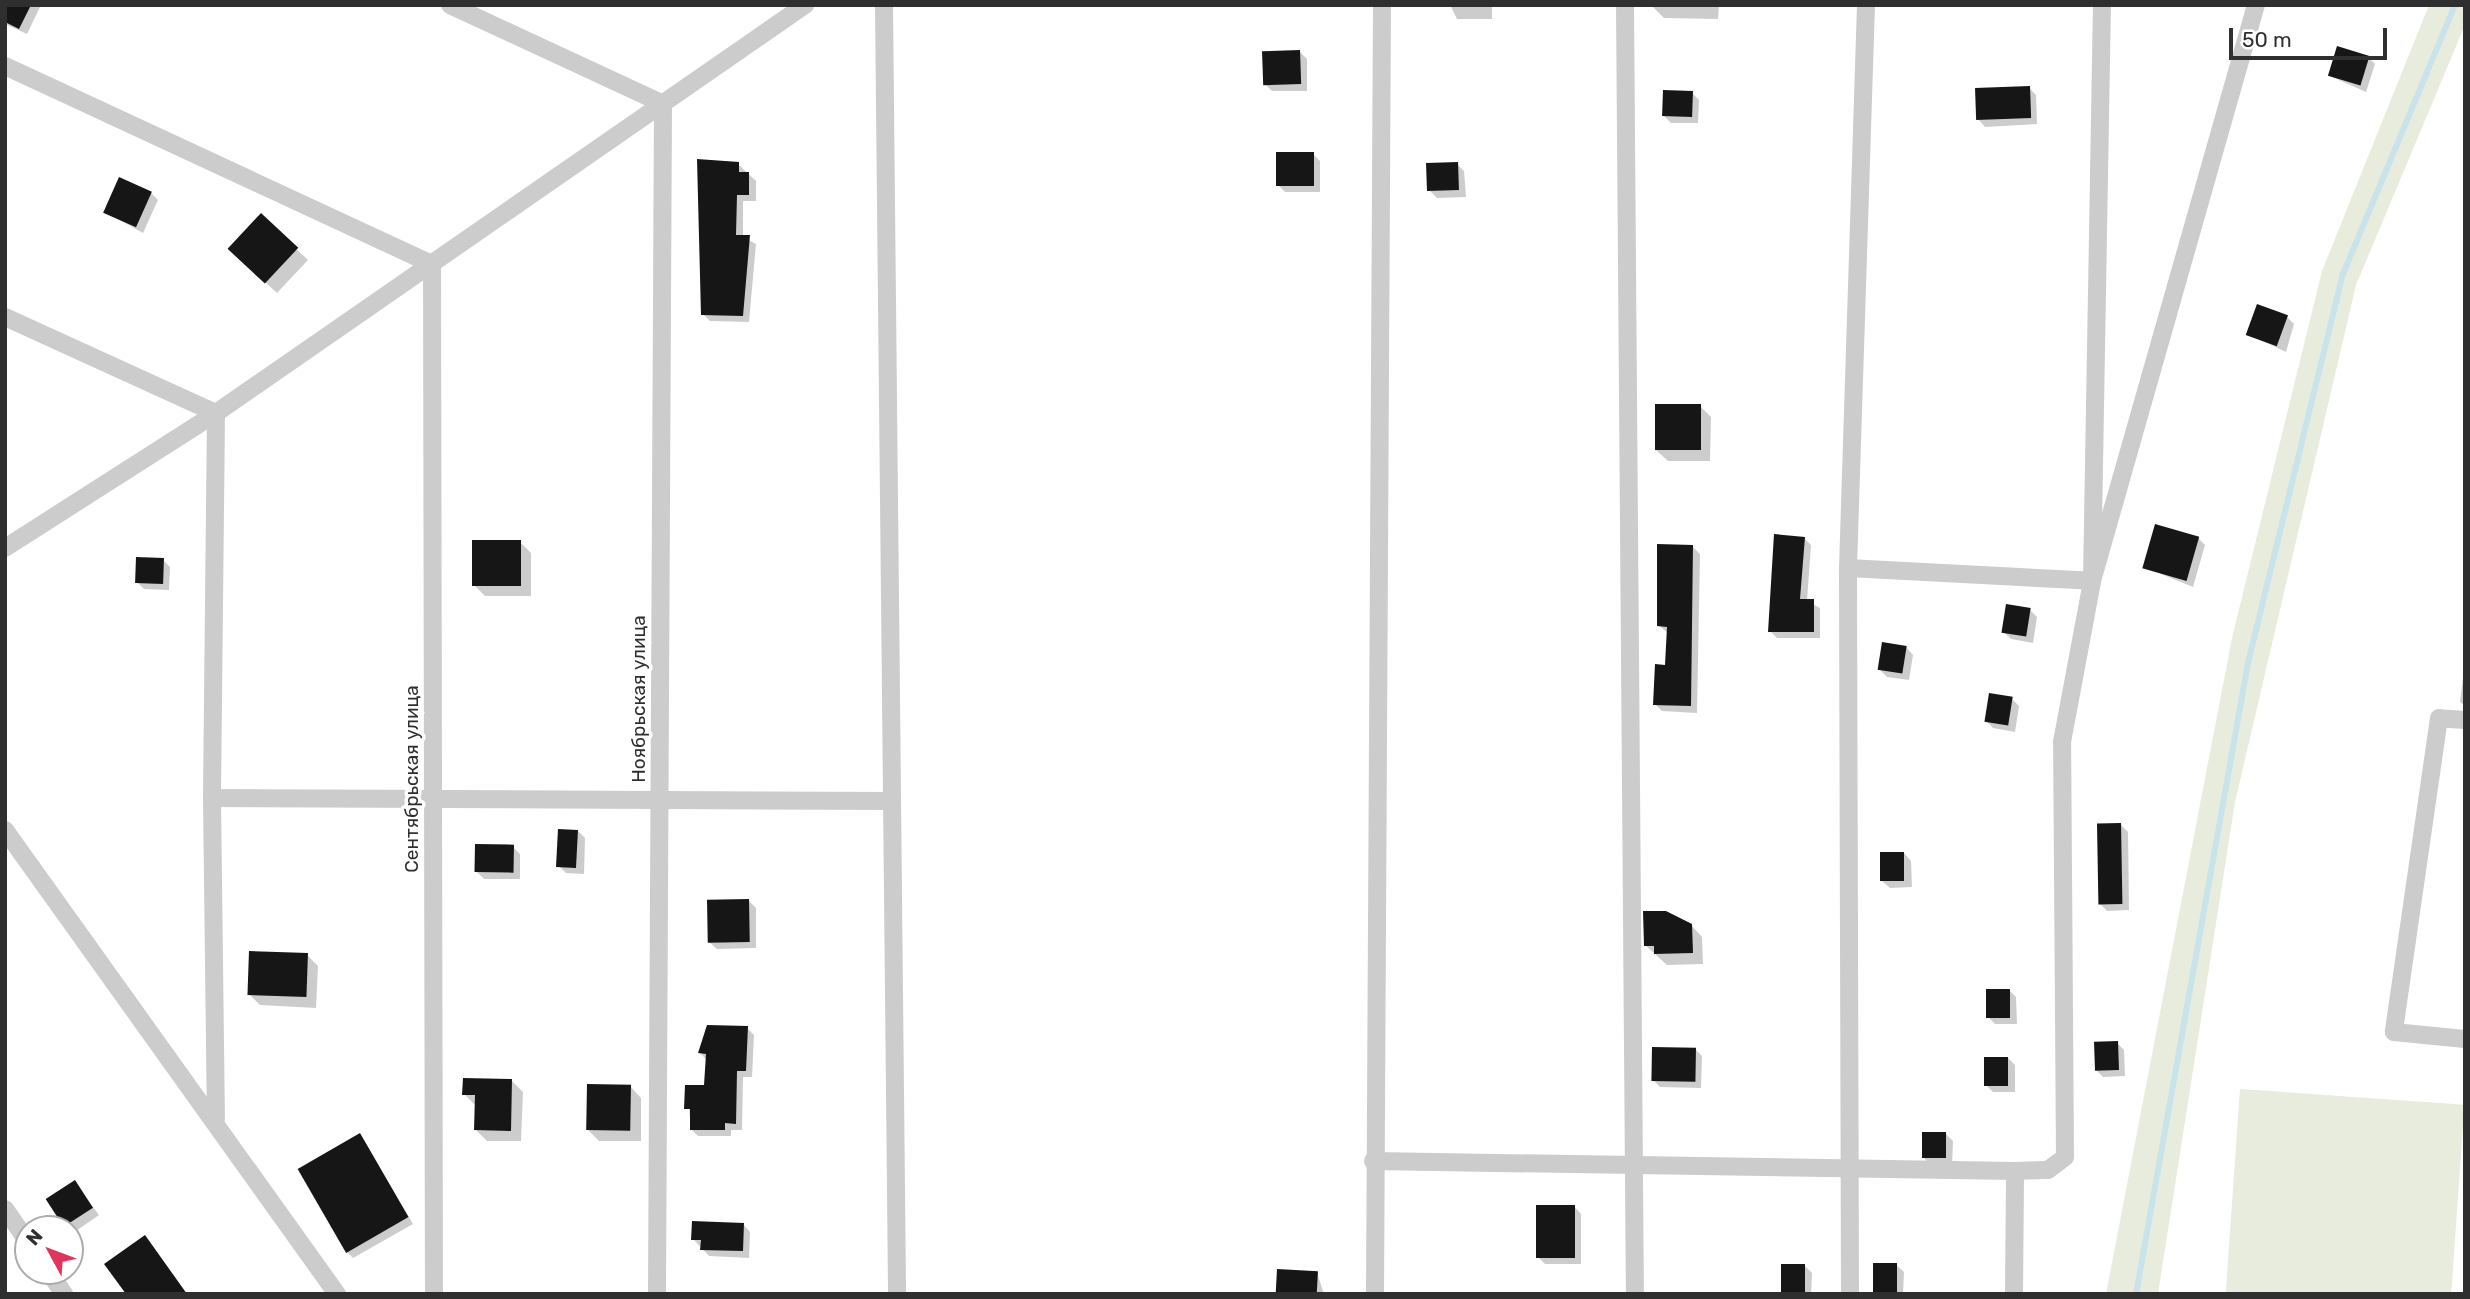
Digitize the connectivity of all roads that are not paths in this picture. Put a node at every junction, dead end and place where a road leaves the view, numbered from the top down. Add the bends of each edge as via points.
1 (450, 5) edge
2 (805, 5) edge
3 (884, 5) edge
4 (1382, 5) edge
5 (1625, 5) edge
6 (1866, 5) edge
7 (2102, 5) edge
8 (2256, 5) edge
9 (5, 66) edge
10 (663, 104) junction
11 (432, 264) junction
12 (5, 317) edge
13 (216, 413) junction
14 (5, 548) edge
15 (1848, 568) junction
16 (2092, 581) junction
17 (2465, 720) edge
18 (212, 798) junction
19 (433, 799) junction
20 (660, 800) junction
21 (892, 801) junction
22 (5, 830) edge
23 (2465, 1039) edge
24 (216, 1119) junction
25 (1373, 1161) junction
26 (1637, 1168) junction
27 (1852, 1169) junction
28 (2015, 1171) junction
29 (337, 1294) edge
30 (435, 1294) edge
31 (657, 1294) edge
32 (897, 1294) edge
33 (1375, 1294) edge
34 (1635, 1294) edge
35 (1850, 1294) edge
36 (2014, 1294) edge

1 - 10 street
2 - 10 street
3 - 21 street
4 - 25 street
5 - 26 street
6 - 15 street
7 - 16 street
8 - 16 street
9 - 11 street
10 - 11 street
10 - 20 street, Ноябрьская улица
11 - 13 street
11 - 19 street, Сентябрьская улица
12 - 13 street
13 - 14 street
13 - 18 street
15 - 16 street
15 - 27 street
16 - 28 street via 2062,742 2065,1157 2048,1170
17 - 23 street via 2438,718 2393,1032
18 - 19 street
18 - 24 street
19 - 20 street
19 - 30 street, Сентябрьская улица
20 - 21 street
20 - 31 street, Ноябрьская улица
21 - 32 street
22 - 24 street
24 - 29 street
25 - 26 street
25 - 33 street
26 - 27 street
26 - 34 street
27 - 28 street
27 - 35 street
28 - 36 street

